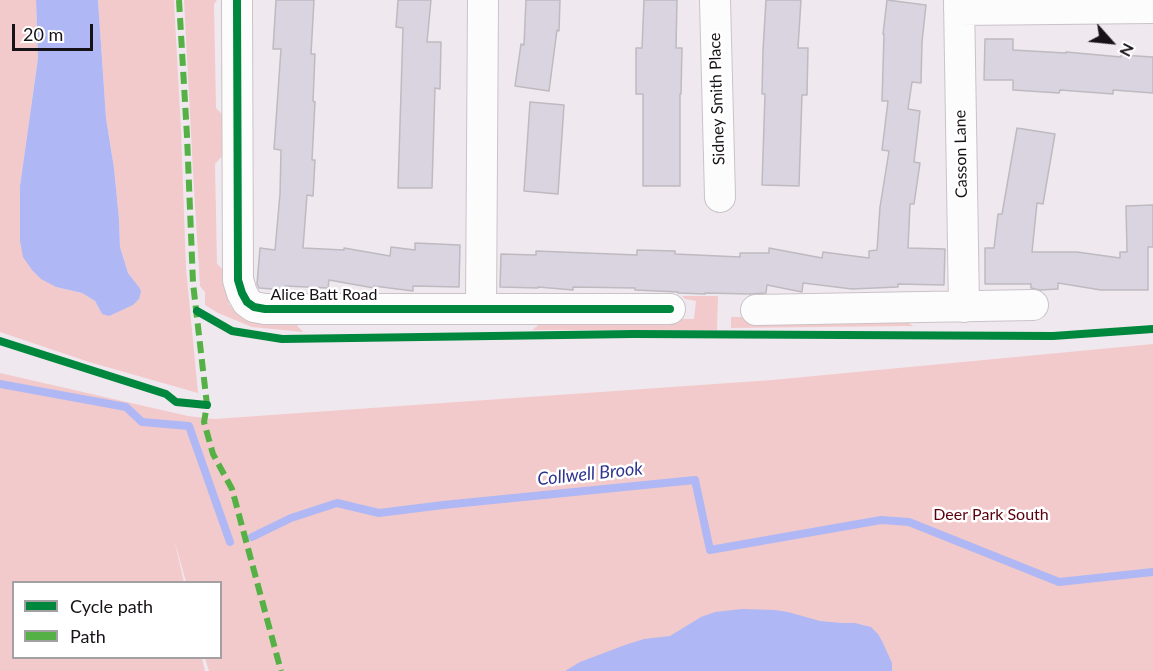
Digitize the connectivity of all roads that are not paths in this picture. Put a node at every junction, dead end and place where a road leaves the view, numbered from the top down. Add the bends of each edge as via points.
1 (237, 0) edge
2 (483, 0) edge
3 (715, 0) edge
4 (959, 5) edge
5 (1153, 8) edge
6 (720, 197) dead end
7 (1033, 306) dead end
8 (964, 307) junction
9 (481, 308) junction
10 (670, 309) dead end
11 (756, 310) dead end

1 - 9 street, Alice Batt Road via 238,280 248,302 265,309
2 - 9 street
3 - 6 street, Sidney Smith Place
4 - 5 street
4 - 8 street, Casson Lane
7 - 8 street
8 - 11 street
9 - 10 street, Alice Batt Road

